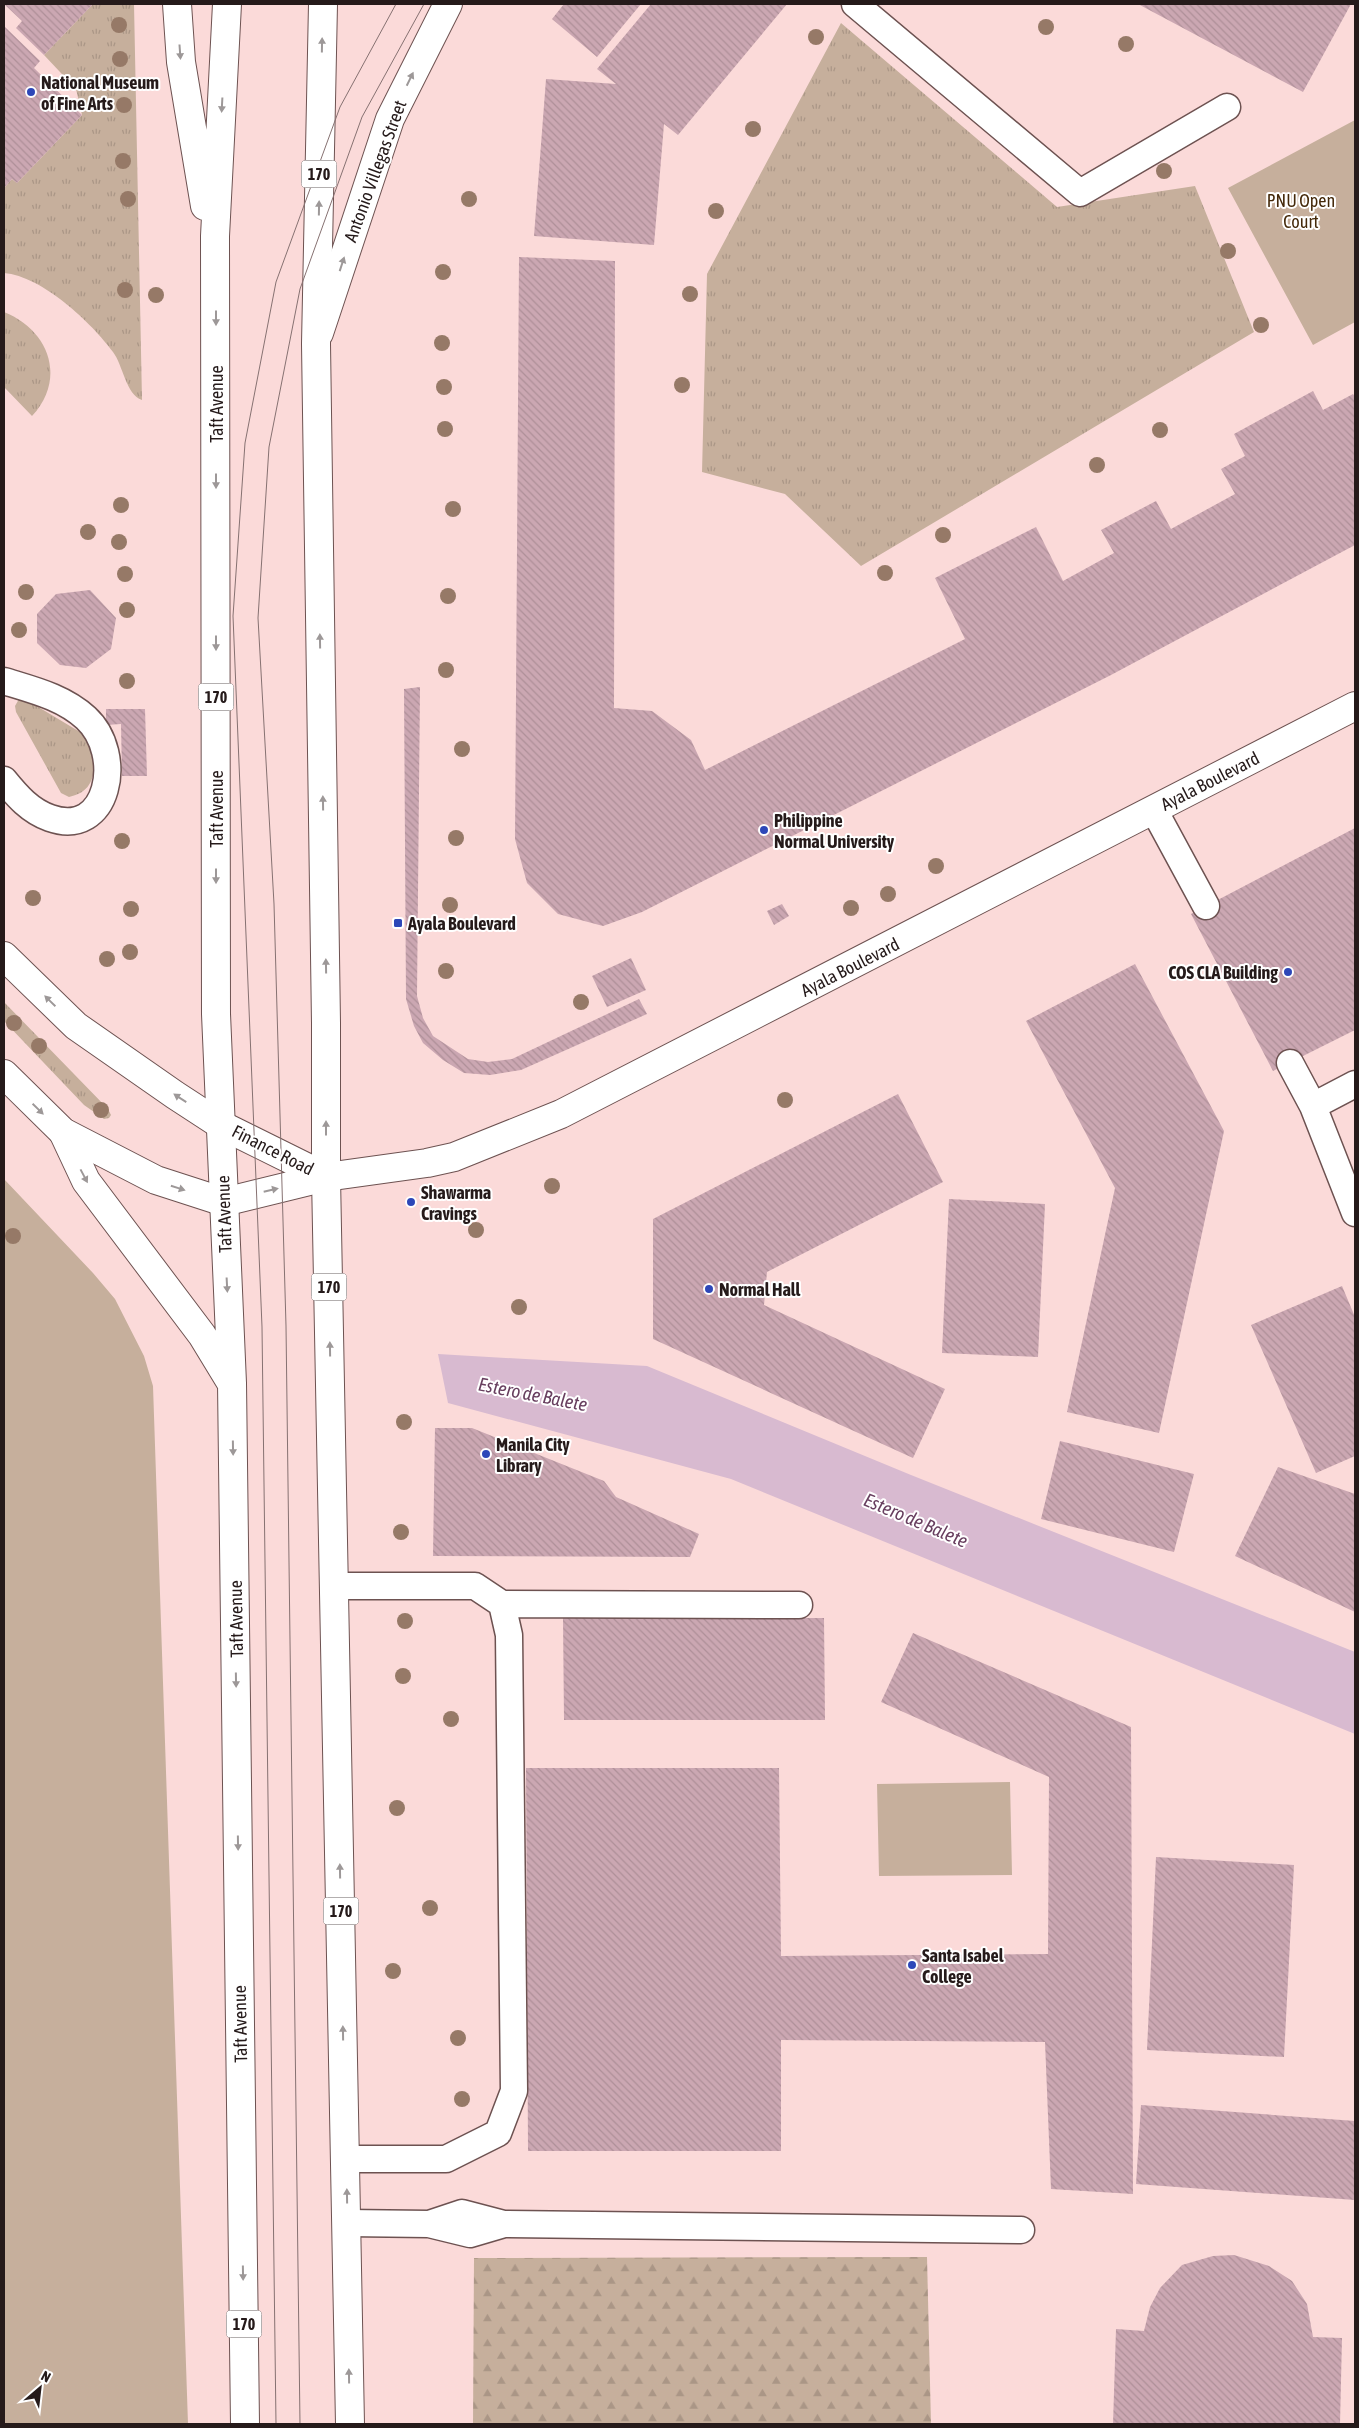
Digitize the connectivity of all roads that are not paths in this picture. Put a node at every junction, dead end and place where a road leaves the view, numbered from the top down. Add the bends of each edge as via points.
1 (177, 4) edge
2 (227, 4) edge
3 (323, 4) edge
4 (448, 4) edge
5 (855, 4) edge
6 (1227, 107) dead end
7 (215, 270) junction
8 (316, 344) junction
9 (4, 682) edge
10 (1355, 706) edge
11 (4, 780) edge
12 (1154, 810) junction
13 (1206, 906) dead end
14 (4, 956) edge
15 (1290, 1063) dead end
16 (4, 1074) edge
17 (1355, 1084) edge
18 (1313, 1106) junction
19 (221, 1125) junction
20 (63, 1132) junction
21 (326, 1177) junction
22 (224, 1202) junction
23 (1355, 1213) edge
24 (232, 1383) junction
25 (334, 1586) junction
26 (502, 1604) junction
27 (799, 1605) dead end
28 (346, 2159) junction
29 (347, 2223) junction
30 (1021, 2230) dead end
31 (245, 2424) edge
32 (350, 2424) edge

1 -> 7 main road via 181,62
2 -> 7 main road, Taft Avenue / 170
8 -> 3 main road, 170
8 -> 4 main road, Antonio Villegas Street via 390,120
5 - 6 lane via 1080,193
7 -> 19 main road, Taft Avenue / 170 via 216,1014
21 -> 8 main road, 170
9 - 11 lane via 39,691 67,704 86,718 102,738 109,773 105,791 95,807 82,818 71,821 37,812
10 - 12 main road, Ayala Boulevard
12 - 13 lane
12 - 21 main road, Ayala Boulevard via 561,1114 454,1157
19 -> 14 main road, Finance Road via 76,1026
15 - 18 lane
16 -> 20 main road
17 - 18 lane
18 - 23 lane
19 - 21 main road, Finance Road
19 - 22 main road, Taft Avenue / 170
20 -> 22 main road via 156,1180
20 -> 24 main road via 86,1181 202,1334
22 -> 21 main road, Finance Road
25 -> 21 main road, 170
22 -> 24 main road, Taft Avenue / 170
24 -> 31 main road, Taft Avenue / 170
25 - 26 lane via 476,1586
28 -> 25 main road, 170
26 - 27 lane
26 - 28 lane via 509,1635 514,2091 498,2133 446,2159
29 -> 28 main road, 170
29 - 30 lane via 429,2224 470,2234 504,2224
32 -> 29 main road, 170

